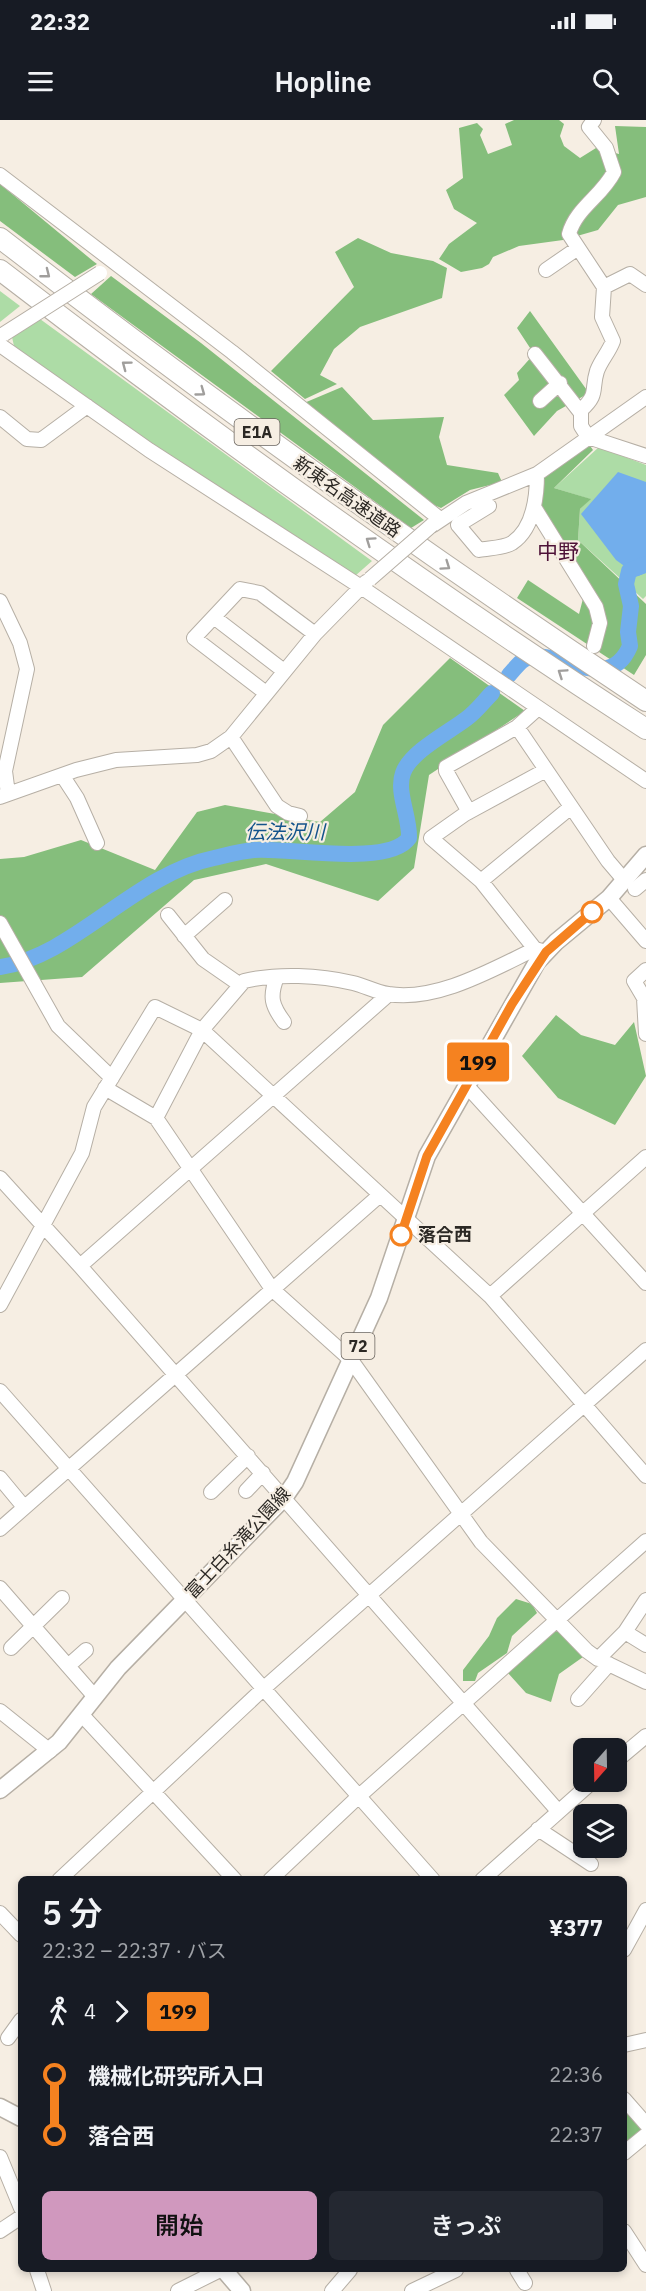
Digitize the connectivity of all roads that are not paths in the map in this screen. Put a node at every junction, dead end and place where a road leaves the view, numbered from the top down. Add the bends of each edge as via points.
1 (594, 120) edge
2 (0, 175) edge
3 (0, 238) edge
4 (578, 248) junction
5 (113, 264) junction
6 (0, 270) edge
7 (546, 270) dead end
8 (646, 285) edge
9 (604, 287) junction
10 (1, 339) edge
11 (534, 354) dead end
12 (560, 383) junction
13 (646, 397) edge
14 (540, 401) dead end
15 (633, 405) junction
16 (87, 406) junction
17 (581, 413) junction
18 (646, 415) edge
19 (0, 417) edge
20 (588, 437) junction
21 (646, 456) edge
22 (537, 474) junction
23 (489, 506) dead end
24 (534, 507) junction
25 (436, 522) junction
26 (366, 583) junction
27 (0, 601) edge
28 (215, 618) junction
29 (315, 634) junction
30 (594, 646) dead end
31 (284, 671) junction
32 (266, 693) junction
33 (646, 701) edge
34 (537, 709) junction
35 (517, 727) junction
36 (646, 729) edge
37 (231, 737) junction
38 (546, 770) junction
39 (62, 775) junction
40 (646, 782) edge
41 (4, 796) edge
42 (571, 807) junction
43 (469, 812) junction
44 (300, 816) dead end
45 (97, 843) dead end
46 (646, 855) edge
47 (481, 881) junction
48 (636, 883) edge
49 (609, 898) junction
50 (225, 900) dead end
51 (168, 915) dead end
52 (2, 927) edge
53 (184, 936) junction
54 (646, 940) edge
55 (541, 951) junction
56 (646, 970) edge
57 (277, 977) junction
58 (239, 984) junction
59 (389, 994) junction
60 (284, 1022) dead end
61 (202, 1030) junction
62 (646, 1034) edge
63 (109, 1083) junction
64 (466, 1085) junction
65 (273, 1096) junction
66 (156, 1118) junction
67 (646, 1157) edge
68 (192, 1168) junction
69 (0, 1178) edge
70 (380, 1195) junction
71 (584, 1213) junction
72 (406, 1219) junction
73 (44, 1227) junction
74 (81, 1266) junction
75 (646, 1283) edge
76 (272, 1289) junction
77 (490, 1296) junction
78 (0, 1305) edge
79 (646, 1350) edge
80 (351, 1360) junction
81 (175, 1376) junction
82 (0, 1390) edge
83 (585, 1406) junction
84 (248, 1456) junction
85 (68, 1468) junction
86 (263, 1473) junction
87 (646, 1476) edge
88 (0, 1478) edge
89 (211, 1491) dead end
90 (246, 1491) dead end
91 (284, 1498) junction
92 (24, 1507) junction
93 (461, 1515) junction
94 (0, 1529) edge
95 (646, 1542) edge
96 (0, 1588) edge
97 (369, 1594) junction
98 (62, 1598) dead end
99 (185, 1600) junction
100 (646, 1600) edge
101 (556, 1620) junction
102 (32, 1625) junction
103 (625, 1632) junction
104 (646, 1645) edge
105 (11, 1648) dead end
106 (86, 1650) dead end
107 (604, 1662) junction
108 (68, 1666) junction
109 (646, 1682) edge
110 (262, 1689) junction
111 (95, 1697) junction
112 (578, 1699) dead end
113 (465, 1702) junction
114 (0, 1711) edge
115 (82, 1715) junction
116 (646, 1736) edge
117 (50, 1751) junction
118 (627, 1752) edge
119 (0, 1790) edge
120 (153, 1791) junction
121 (580, 1792) edge
122 (358, 1797) junction
123 (558, 1810) junction
124 (538, 1828) junction
125 (591, 1864) dead end
126 (63, 1876) edge
127 (231, 1876) edge
128 (274, 1876) edge
129 (429, 1876) edge
130 (486, 1876) edge
131 (646, 1910) edge
132 (627, 1945) edge
133 (18, 2024) edge
134 (8, 2038) dead end
135 (646, 2040) edge
136 (627, 2044) edge
137 (627, 2102) edge
138 (0, 2107) edge
139 (643, 2115) edge
140 (18, 2116) edge
141 (646, 2135) edge
142 (627, 2151) edge
143 (0, 2157) edge
144 (18, 2201) edge
145 (18, 2219) edge
146 (0, 2231) edge
147 (627, 2236) edge
148 (646, 2265) edge
149 (39, 2272) edge
150 (218, 2272) edge
151 (224, 2272) edge
152 (342, 2272) edge
153 (452, 2272) edge
154 (518, 2272) edge
155 (525, 2283) dead end
156 (44, 2291) edge
157 (178, 2291) edge
158 (242, 2291) edge
159 (332, 2291) edge
160 (411, 2291) edge

1 - 4 street via 590,127 606,148 614,172 607,186 573,219 569,234
2 - 5 street
3 -> 33 highway, 新東名高速道路 / E1A via 166,366 356,504
4 - 7 street
4 - 9 street
5 - 10 street, bridge
5 - 25 street via 232,352
36 -> 6 highway, 新東名高速道路 / E1A via 269,470
8 - 9 street via 630,274
9 - 17 street via 602,317 613,340 596,373 592,400
10 - 16 street
11 - 12 street
12 - 14 street
12 - 17 street
13 - 15 street
15 - 18 street
15 - 20 street
16 - 19 street via 40,440 27,439
16 - 26 street via 149,450
17 - 20 street via 581,426
20 - 21 street
20 - 22 street
22 - 24 street
22 - 25 street via 482,496
23 - 24 street via 458,525 479,550 510,544 523,533
24 - 30 street via 596,606 600,623
25 - 26 street, bridge
26 - 29 street
26 - 34 street
27 - 41 street via 20,643 27,669 5,771
28 - 29 street via 240,589 260,593
28 - 31 street
28 - 32 street via 194,638
29 - 31 street
31 - 32 street
32 - 37 street
34 - 35 street
34 - 40 street
35 - 38 street
35 - 43 street via 446,767
37 - 39 street via 211,751 197,755 116,760
37 - 44 street via 278,806
38 - 42 street
38 - 43 street
39 - 41 street
39 - 45 street
42 - 47 street
42 - 48 street
43 - 47 street via 431,838
46 - 48 main road, 富士白糸滝公園線 / 72
47 - 55 street
48 - 49 main road, 富士白糸滝公園線 / 72
49 - 54 street
49 - 55 main road, 富士白糸滝公園線 / 72
50 - 53 street
51 - 53 street
52 - 63 street via 58,1026
53 - 58 street via 203,959
55 - 59 street via 462,984
55 - 64 main road, 富士白糸滝公園線 / 72
56 - 62 street via 634,981 644,998
57 - 58 street via 254,978
57 - 59 street via 332,978
57 - 60 street via 271,999
58 - 61 street
59 - 65 street
61 - 63 street via 155,1007
61 - 65 street
61 - 66 street
63 - 66 street
63 - 73 street via 94,1107 82,1153
64 - 71 street
64 - 72 main road, 富士白糸滝公園線 / 72 via 427,1156
65 - 68 street
65 - 70 street
66 - 68 street
67 - 71 street
68 - 74 street
68 - 76 street
69 - 73 street
70 - 72 street
70 - 76 street
71 - 75 street
71 - 77 street
72 - 77 street
72 - 80 main road, 富士白糸滝公園線 / 72 via 379,1298
73 - 74 street
73 - 78 street
74 - 81 street
76 - 80 street
76 - 81 street
77 - 83 street
79 - 83 street
80 - 91 main road, 富士白糸滝公園線 / 72 via 309,1456
80 - 93 street
81 - 84 street
81 - 85 street
82 - 85 street
83 - 87 street
83 - 93 street
84 - 86 street
84 - 89 street
85 - 92 street
85 - 99 street
86 - 90 street
86 - 91 street
88 - 92 street
91 - 97 street
91 - 99 main road, 富士白糸滝公園線 / 72
92 - 94 street
93 - 97 street
93 - 101 street via 481,1542
95 - 101 street
96 - 102 street
97 - 110 street
97 - 113 street
98 - 102 street
99 - 110 street
99 - 111 main road, 富士白糸滝公園線 / 72
100 - 103 street
101 - 107 street
101 - 113 street
102 - 105 street
102 - 108 street
103 - 104 street
103 - 107 street
106 - 108 street
107 - 109 street
107 - 112 street
108 - 111 street
110 - 120 street
110 - 122 street
111 - 115 main road, 富士白糸滝公園線 / 72
113 - 122 street
113 - 123 street
114 - 117 street
115 - 117 main road, 富士白糸滝公園線 / 72
115 - 120 street
116 - 118 street
117 - 119 main road, 富士白糸滝公園線 / 72
120 - 126 street
120 - 127 street
121 - 123 street
122 - 128 street
122 - 129 street
123 - 124 street
124 - 125 street
124 - 130 street
131 - 132 street
133 - 134 street
135 - 136 street
137 - 139 street
138 - 140 main road
141 - 142 street
143 - 144 street
145 - 146 street
147 - 148 street
149 - 156 street
150 - 157 street
151 - 158 main road
152 - 159 street
153 - 160 street
154 - 155 street

